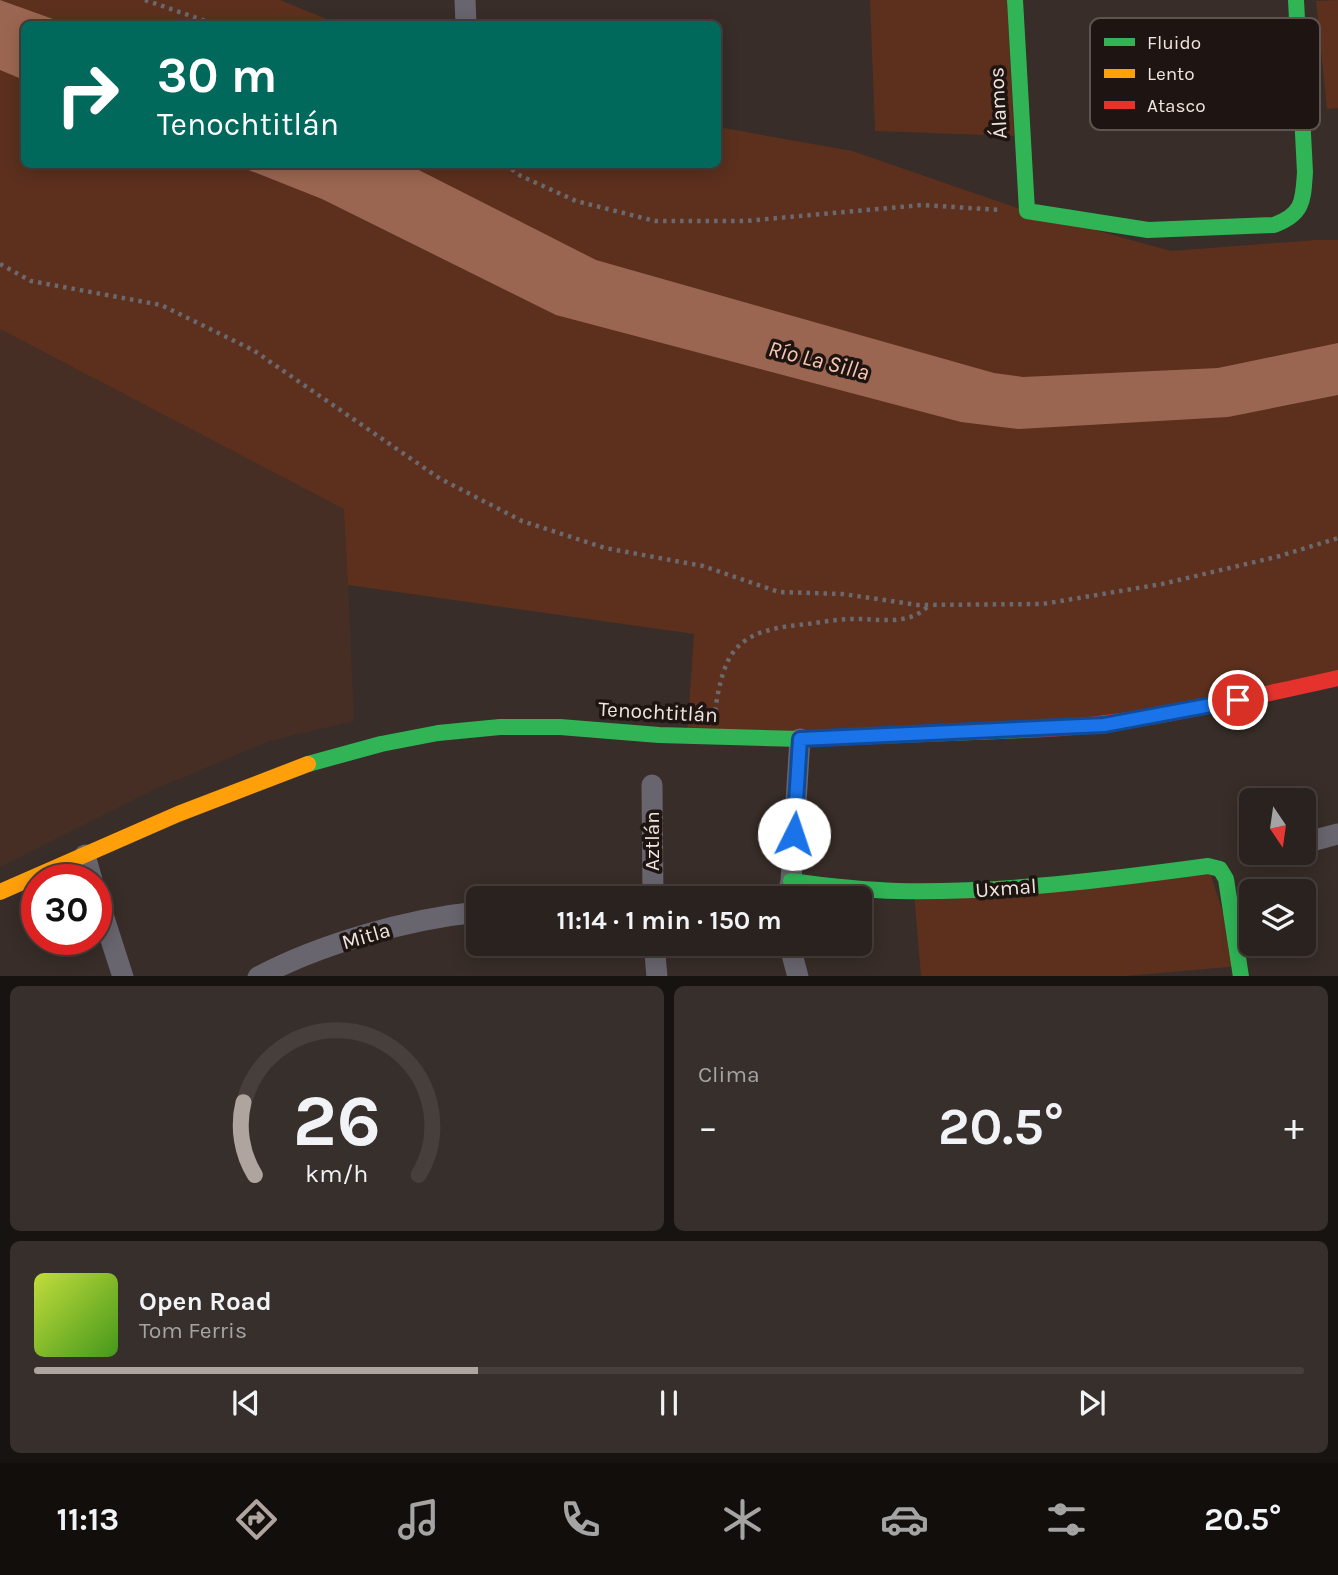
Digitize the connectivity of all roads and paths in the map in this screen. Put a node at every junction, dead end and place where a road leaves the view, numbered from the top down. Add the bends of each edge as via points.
1 (145, 0) edge
2 (465, 0) edge
3 (1015, 0) edge
4 (1296, 0) edge
5 (1297, 18) edge
6 (205, 21) edge
7 (466, 21) edge
8 (1302, 130) edge
9 (510, 168) edge
10 (1026, 207) junction
11 (0, 264) edge
12 (1338, 538) edge
13 (929, 604) junction
14 (1338, 678) edge
15 (712, 736) junction
16 (800, 739) junction
17 (652, 785) dead end
18 (1338, 834) edge
19 (1316, 840) edge
20 (85, 855) junction
21 (88, 864) edge
22 (653, 886) edge
23 (789, 886) edge
24 (872, 890) edge
25 (0, 892) edge
26 (466, 913) edge
27 (112, 942) edge
28 (655, 956) edge
29 (793, 956) edge
30 (272, 973) edge
31 (123, 976) edge
32 (657, 976) edge
33 (798, 976) edge
34 (1241, 976) edge

1 - 6 path
2 - 7 street
3 - 10 street, Álamos
4 - 5 street
8 - 10 street via 1303,199 1288,220 1257,227 1147,230
9 - 10 path via 576,201 655,221 745,221 922,205
11 - 13 path via 31,281 161,305 253,350 439,478 522,521 605,548 703,566 779,592
12 - 13 path via 1162,584 1043,604
13 - 15 path via 919,615 903,620 834,620 779,626 754,634 741,642 720,678
14 - 16 street, Tenochtitlán via 1104,725
15 - 16 street, Tenochtitlán
15 - 20 street, Tenochtitlán via 500,727 404,739 320,760 249,785
16 - 23 street
17 - 22 street, Aztlán
18 - 19 street
20 - 21 street
20 - 25 street, Tenochtitlán
24 - 34 street, Uxmal via 979,891 1208,866 1220,869 1226,879
26 - 30 street, Mitla via 332,946
27 - 31 street
28 - 32 street
29 - 33 street

